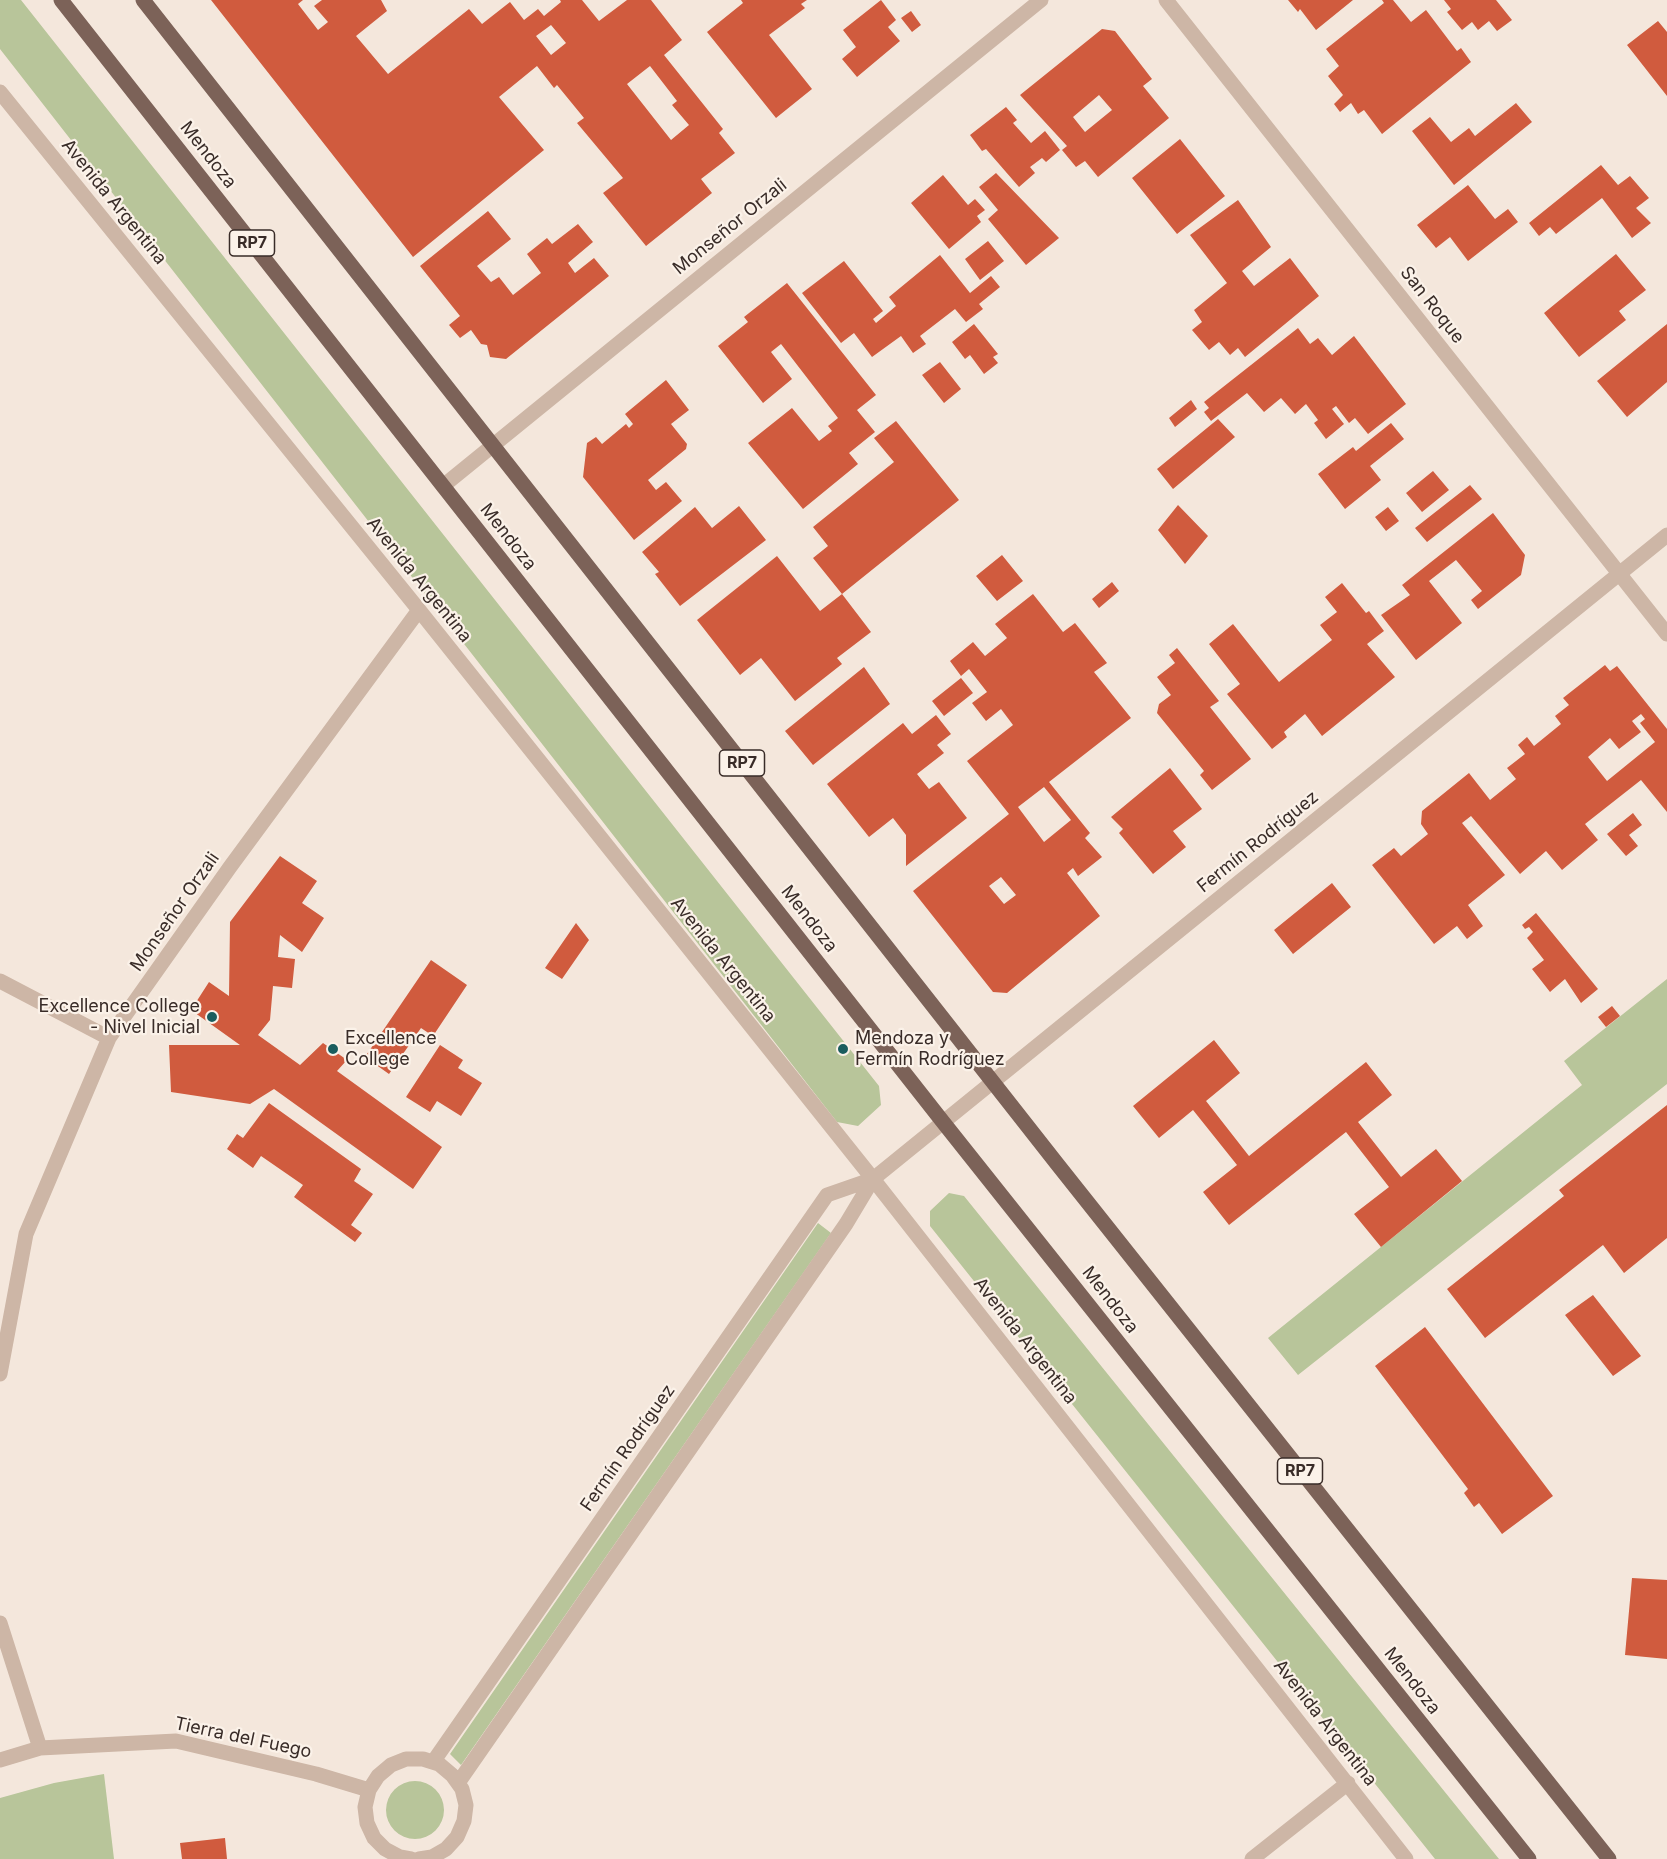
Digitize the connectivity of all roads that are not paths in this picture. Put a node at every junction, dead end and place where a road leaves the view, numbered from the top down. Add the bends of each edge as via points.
1 (61, 0) edge
2 (143, 0) edge
3 (1041, 0) edge
4 (1166, 0) edge
5 (0, 92) edge
6 (492, 445) junction
7 (443, 486) junction
8 (1667, 535) edge
9 (1619, 574) junction
10 (419, 610) junction
11 (1667, 634) edge
12 (0, 981) edge
13 (109, 1038) junction
14 (992, 1082) junction
15 (943, 1122) junction
16 (873, 1179) junction
17 (0, 1374) edge
18 (0, 1623) edge
19 (40, 1749) junction
20 (0, 1760) edge
21 (433, 1762) junction
22 (458, 1783) junction
23 (1348, 1783) junction
24 (369, 1790) junction
25 (382, 1854) edge
26 (451, 1854) edge
27 (411, 1859) edge
28 (419, 1859) edge
29 (1252, 1859) edge
30 (1406, 1859) edge
31 (1529, 1859) edge
32 (1609, 1859) edge

1 - 7 main road, Mendoza / RP7
2 - 6 main road, RP7
3 - 6 street, Monseñor Orzali
4 - 9 street, San Roque
5 - 10 street, Avenida Argentina
6 - 7 street, Monseñor Orzali
6 - 14 main road, RP7
7 - 15 main road, Mendoza / RP7
8 - 9 street, Fermín Rodríguez
9 - 11 street, San Roque
9 - 14 street, Fermín Rodríguez
10 - 13 street, Monseñor Orzali
10 - 16 street, Avenida Argentina
12 - 13 street
13 - 17 street, Monseñor Orzali via 26,1234
14 - 15 street, Fermín Rodríguez
14 - 32 main road, RP7
15 - 16 street, Fermín Rodríguez
15 - 31 main road, Mendoza / RP7
16 - 21 street, Fermín Rodríguez via 827,1196
16 - 22 street, Fermín Rodríguez via 840,1234
16 - 23 street, Avenida Argentina
18 - 19 street
19 - 20 street, Tierra del Fuego
19 - 24 street, Tierra del Fuego via 176,1741 316,1773
21 - 22 street
21 - 24 street via 406,1759 391,1765
22 - 26 street via 466,1805
23 - 29 street
23 - 30 street, Avenida Argentina
24 - 25 street via 367,1823
25 - 27 street
26 - 28 street

